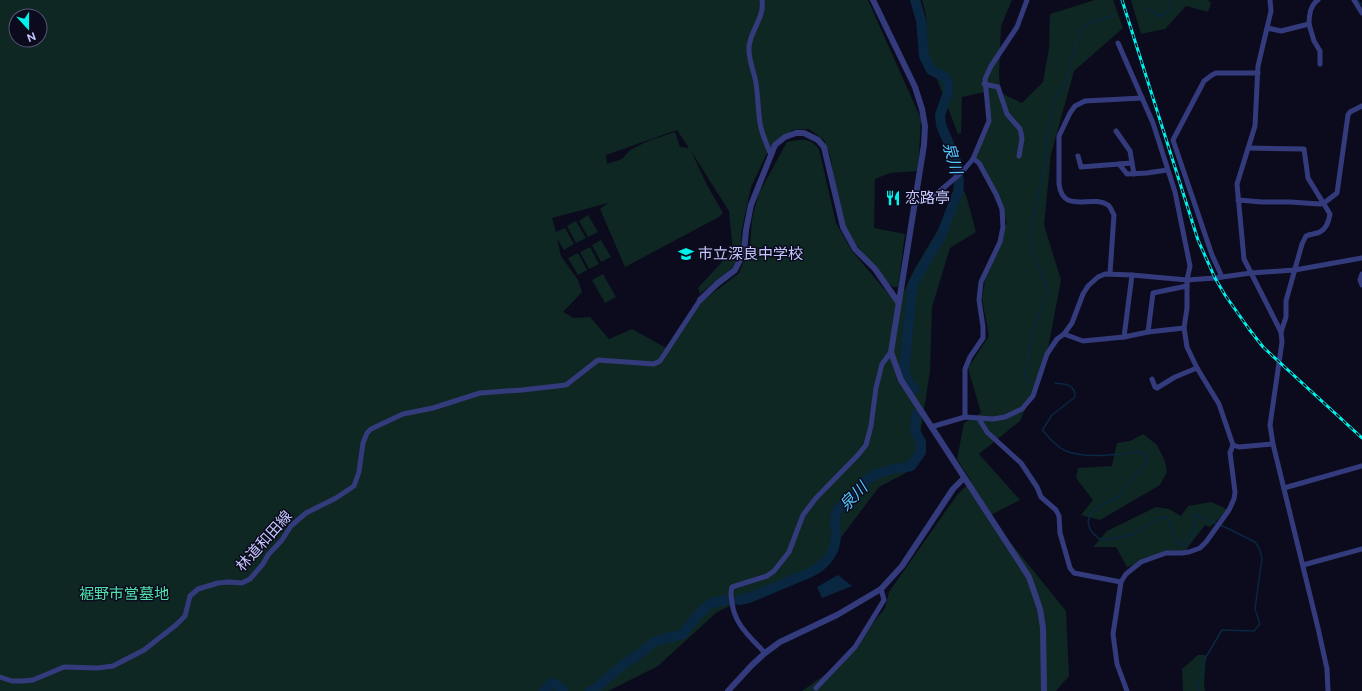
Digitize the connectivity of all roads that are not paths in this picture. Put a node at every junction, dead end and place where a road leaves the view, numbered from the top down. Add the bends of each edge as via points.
1 (762, 0) edge
2 (873, 0) edge
3 (1027, 0) edge
4 (1270, 0) edge
5 (1318, 0) edge
6 (1354, 0) edge
7 (1362, 13) edge
8 (1309, 24) junction
9 (1267, 28) junction
10 (1118, 43) dead end
11 (1320, 64) dead end
12 (1258, 73) junction
13 (984, 84) junction
14 (1142, 98) junction
15 (1362, 106) edge
16 (1116, 131) dead end
17 (1248, 148) junction
18 (771, 155) junction
19 (1019, 156) dead end
20 (1078, 156) dead end
21 (972, 159) junction
22 (1132, 163) junction
23 (1120, 164) junction
24 (1167, 170) junction
25 (1134, 174) junction
26 (916, 199) junction
27 (1238, 200) junction
28 (1324, 203) junction
29 (1362, 258) edge
30 (1295, 270) junction
31 (1110, 273) junction
32 (1251, 273) junction
33 (1362, 274) edge
34 (1132, 275) junction
35 (1222, 276) junction
36 (1188, 283) junction
37 (1362, 285) edge
38 (700, 300) joint
39 (898, 302) junction
40 (1184, 328) junction
41 (1148, 332) junction
42 (1281, 332) junction
43 (1064, 334) junction
44 (1124, 337) junction
45 (891, 352) junction
46 (1197, 368) junction
47 (1152, 379) dead end
48 (965, 417) junction
49 (979, 418) junction
50 (931, 427) junction
51 (1273, 444) junction
52 (1233, 445) junction
53 (1362, 466) edge
54 (964, 478) junction
55 (1284, 488) junction
56 (1362, 549) edge
57 (1303, 565) junction
58 (1121, 582) junction
59 (881, 589) junction
60 (765, 653) junction
61 (0, 677) edge
62 (816, 688) dead end
63 (728, 691) edge
64 (1044, 691) edge
65 (1127, 691) edge
66 (1328, 691) edge

1 - 18 street via 761,15 752,34 749,54 756,82 760,124
2 - 26 street via 915,87 922,109 925,126 924,145
3 - 13 street via 1017,27 987,73
4 - 9 street via 1271,11
5 - 8 street via 1313,3
6 - 7 street
8 - 9 street via 1281,30
8 - 11 street via 1314,41 1319,47
9 - 12 street
10 - 14 street
12 - 17 street via 1254,126
12 - 35 street via 1212,74 1204,81 1173,140 1212,255
13 - 19 street via 998,87 1007,114 1020,129 1022,139
13 - 21 street via 989,121
14 - 24 street
14 - 31 street via 1084,101 1075,106 1070,113 1059,136 1059,184 1063,197 1070,201 1108,205 1114,215
15 - 28 street via 1348,115 1337,193
16 - 22 street via 1130,151
17 - 27 street via 1237,184
17 - 28 street via 1304,149 1308,178
18 - 38 street via 751,205 744,252 735,270
18 - 39 street via 775,145 796,133 804,133 818,140 824,147 843,227 855,249 874,269
20 - 23 street via 1080,167
21 - 26 street via 962,172 934,196
21 - 48 street via 979,163 996,194 1002,209 1003,228 1000,242 981,282 979,300 983,338 965,369
22 - 23 street
22 - 25 street
23 - 25 street via 1124,172
24 - 25 street
24 - 36 street via 1175,192 1190,266
26 - 39 street
27 - 28 street
27 - 32 street via 1243,255
28 - 30 street via 1330,219 1320,233 1306,236
29 - 30 street
30 - 32 street
30 - 42 street
31 - 34 street
31 - 43 street via 1098,277 1088,286 1076,316
32 - 35 street
32 - 42 street
33 - 37 street
34 - 36 street
34 - 44 street
35 - 36 street
36 - 40 street
36 - 41 street via 1152,293
38 - 61 street, 林道和田線 via 660,361 654,364 598,360 566,385 480,393 433,408 402,414 371,429 363,443 359,472 354,486 306,513 291,526 250,579 242,583 218,583 198,589 190,596 184,616 176,625 135,655 106,668 64,667 33,680 12,681
39 - 45 street
40 - 41 street
40 - 46 street via 1187,347
41 - 44 street
42 - 51 street via 1282,342 1270,425
43 - 44 street via 1083,341
43 - 49 street via 1057,339 1047,354 1034,396 1022,409 1004,417
45 - 50 street via 901,380
45 - 60 street via 882,364 866,445 803,515 789,552 774,571 767,576 732,587 730,591 734,615 741,627
46 - 47 street via 1175,377 1158,388
46 - 52 street via 1219,404
48 - 49 street
48 - 50 street
49 - 58 street via 987,432 1021,463 1041,498 1056,510 1070,568 1074,572
50 - 54 street
51 - 52 street via 1240,447
51 - 55 street
52 - 58 street via 1230,453 1236,492 1229,510 1206,542 1200,548 1189,552 1169,553 1141,562 1126,574
53 - 55 street
54 - 59 street via 953,489 902,566
54 - 64 street via 1029,578 1040,609 1043,628
55 - 57 street
56 - 57 street
57 - 66 street via 1327,669
58 - 65 street via 1113,634 1117,664
59 - 60 street via 837,615 780,642
59 - 62 street via 884,600 855,647
60 - 63 street

